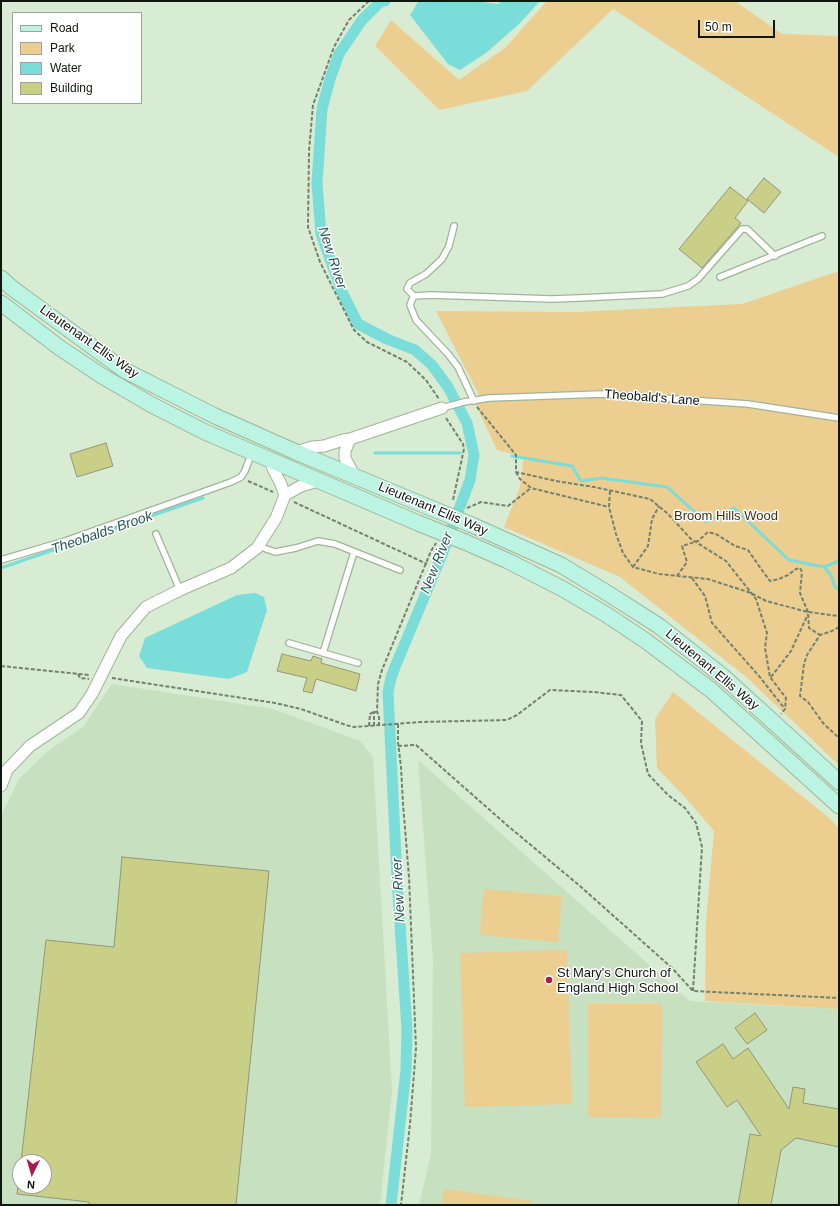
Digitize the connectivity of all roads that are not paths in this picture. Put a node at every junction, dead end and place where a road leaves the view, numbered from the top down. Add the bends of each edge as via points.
1 (454, 226) dead end
2 (822, 236) dead end
3 (775, 256) junction
4 (720, 277) dead end
5 (1, 278) edge
6 (414, 296) junction
7 (1, 303) edge
8 (474, 401) junction
9 (444, 405) joint
10 (839, 418) edge
11 (350, 439) junction
12 (252, 452) junction
13 (296, 452) junction
14 (271, 461) junction
15 (354, 475) junction
16 (318, 480) junction
17 (284, 496) junction
18 (156, 534) dead end
19 (258, 546) junction
20 (354, 552) junction
21 (1, 560) edge
22 (400, 570) dead end
23 (180, 590) junction
24 (289, 643) dead end
25 (323, 653) junction
26 (358, 662) dead end
27 (4, 769) edge
28 (839, 782) edge
29 (1, 786) edge
30 (839, 806) edge

1 - 6 lane via 449,246 442,259 407,289
2 - 3 lane
3 - 4 lane
3 - 6 lane via 747,229 742,229 698,279 688,286 662,294 558,298
5 - 13 main road, Lieutenant Ellis Way via 124,370 214,416
6 - 8 lane via 410,306 416,320 458,367
7 - 12 main road, Lieutenant Ellis Way via 102,376 205,432
8 - 9 lane, Theobald's Lane
8 - 10 lane, Theobald's Lane via 489,398 602,394 748,404
9 - 11 street
11 - 13 street
11 - 15 street via 345,458
12 - 14 main road, Lieutenant Ellis Way
12 - 21 lane via 241,477 231,482 65,541
13 - 15 main road, Lieutenant Ellis Way
14 - 16 main road, Lieutenant Ellis Way
14 - 17 street
15 - 28 main road, Lieutenant Ellis Way, bridge via 561,565 612,596 658,626 725,678
16 - 17 street
16 - 30 main road, Lieutenant Ellis Way, bridge via 508,561 607,615 711,690
17 - 19 street via 276,518
18 - 23 lane
19 - 20 lane via 275,552 318,541 335,544
19 - 23 street via 231,568
20 - 22 lane
20 - 25 lane
23 - 27 street via 146,607 122,636 92,694 79,713 30,746
24 - 25 lane
25 - 26 lane
27 - 29 street

